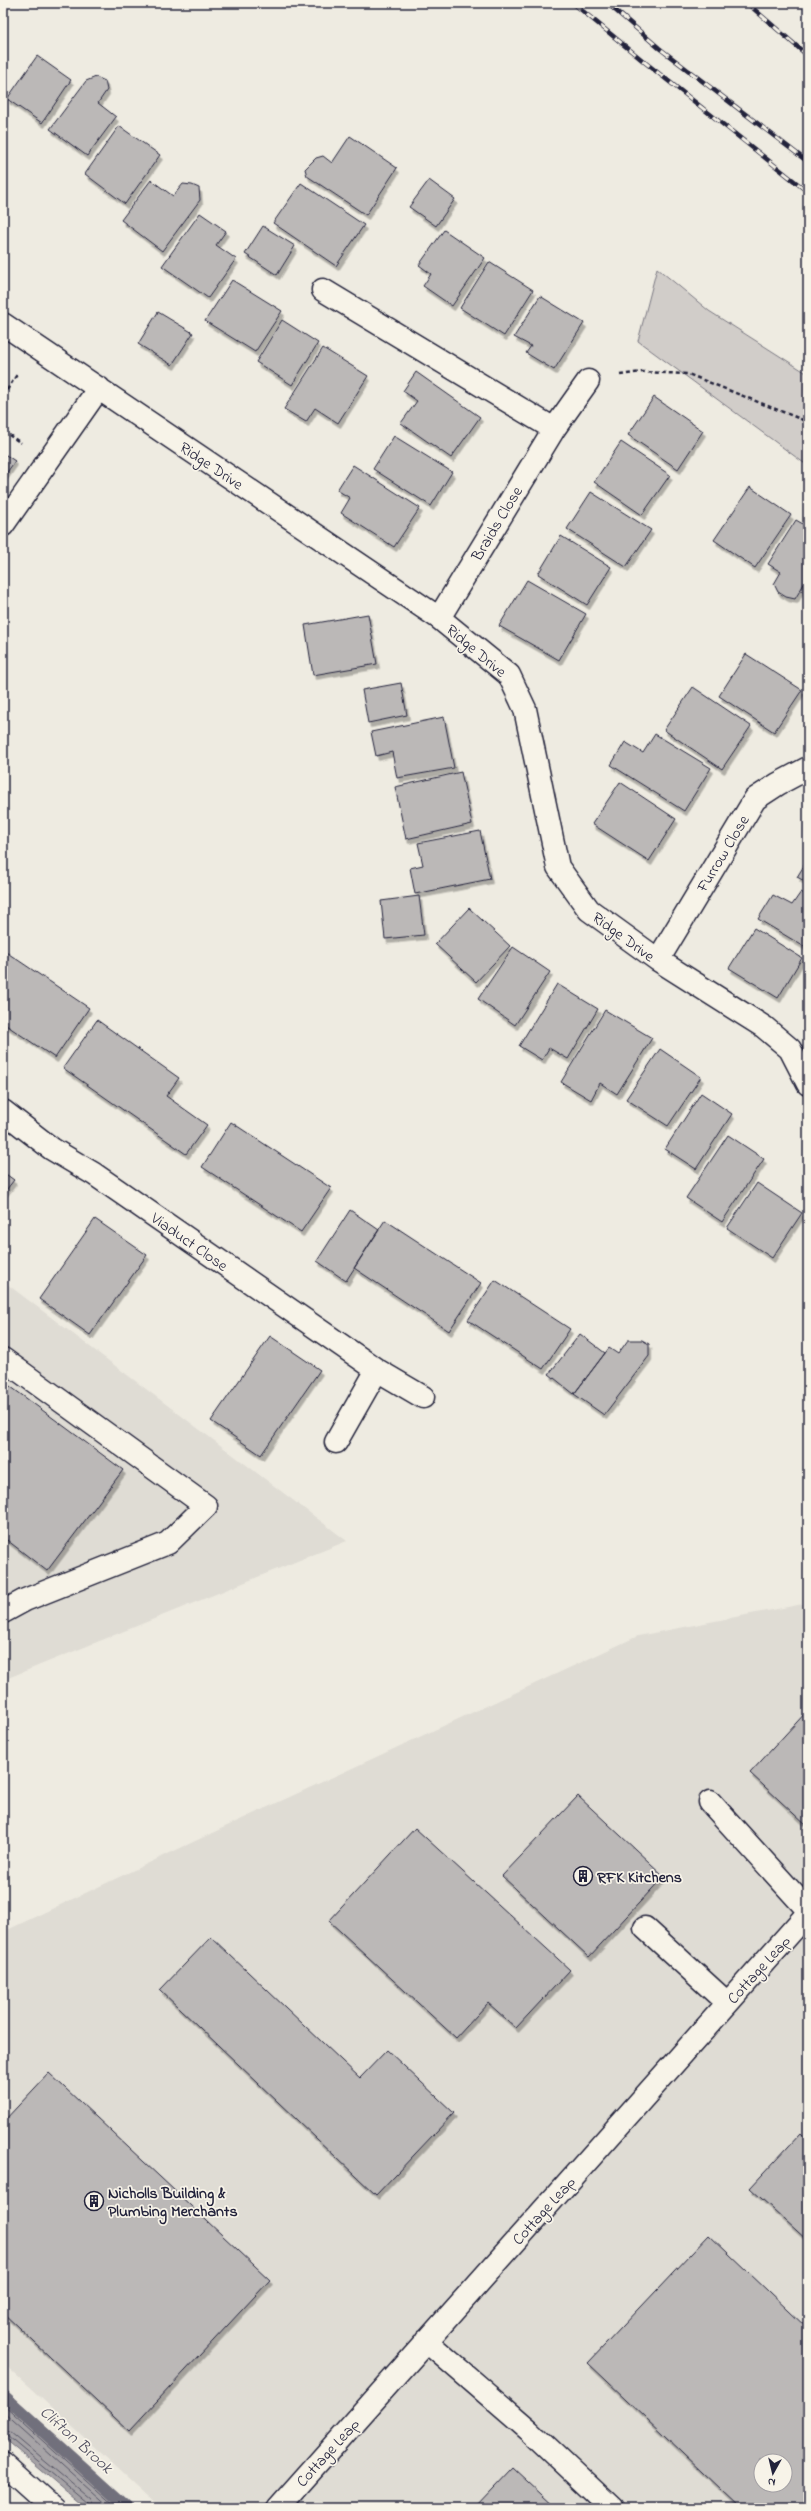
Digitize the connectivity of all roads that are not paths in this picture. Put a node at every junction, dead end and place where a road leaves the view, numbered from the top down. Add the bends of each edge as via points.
1 (322, 290) dead end
2 (3, 324) edge
3 (588, 381) road end
4 (99, 388) junction
5 (554, 429) junction
6 (3, 525) edge
7 (439, 618) junction
8 (808, 768) edge
9 (658, 960) junction
10 (808, 1084) edge
11 (3, 1111) edge
12 (3, 1359) edge
13 (377, 1370) junction
14 (423, 1397) dead end
15 (336, 1442) dead end
16 (3, 1612) edge
17 (710, 1802) dead end
18 (808, 1910) edge
19 (808, 1913) edge
20 (645, 1928) dead end
21 (727, 2003) junction
22 (426, 2341) junction
23 (3, 2463) edge
24 (53, 2508) edge
25 (278, 2508) edge
26 (612, 2508) edge

1 - 5 street
2 - 4 street, Ridge Drive
3 - 5 street, Braids Close
4 - 6 street
4 - 7 street, Ridge Drive
5 - 7 street, Braids Close
7 - 9 street, Ridge Drive via 508,675 525,708 558,867 589,910
8 - 9 street, Furrow Close via 755,799
9 - 10 street, Ridge Drive via 764,1027 790,1050
11 - 13 street, Viaduct Close via 52,1149 94,1174
12 - 16 street via 206,1506 168,1544 25,1600
13 - 14 street, Viaduct Close
13 - 15 street
17 - 18 street
19 - 21 street, Cottage Leap
20 - 21 street
21 - 22 street, Cottage Leap
22 - 25 street, Cottage Leap
22 - 26 street via 529,2430
23 - 24 street

